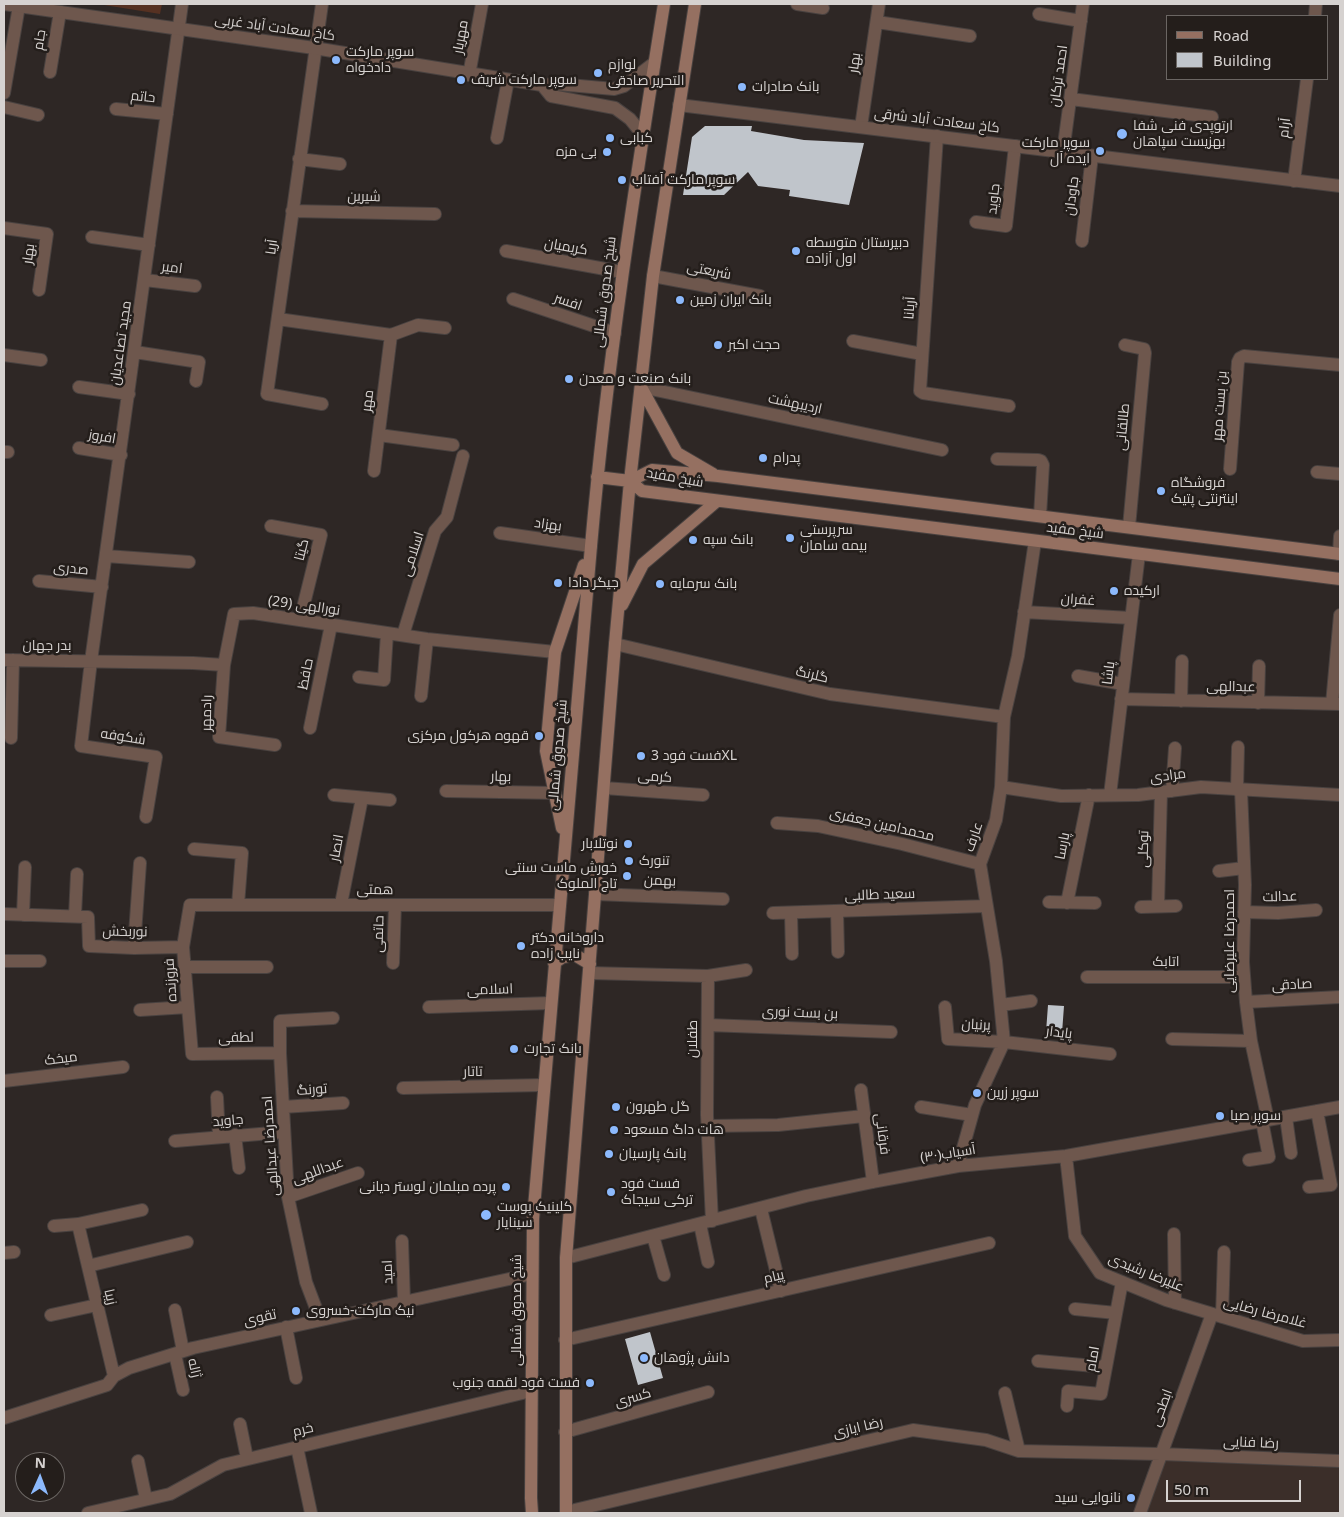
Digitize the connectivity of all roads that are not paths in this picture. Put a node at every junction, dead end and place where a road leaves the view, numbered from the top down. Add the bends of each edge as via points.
1 (4, 4) edge
2 (182, 4) edge
3 (322, 4) edge
4 (482, 4) edge
5 (664, 4) edge
6 (695, 4) edge
7 (797, 4) edge
8 (879, 4) edge
9 (1084, 4) edge
10 (19, 6) junction
11 (823, 8) dead end
12 (60, 12) junction
13 (1039, 14) dead end
14 (1081, 21) junction
15 (876, 22) junction
16 (179, 29) junction
17 (970, 36) dead end
18 (314, 48) junction
19 (654, 64) junction
20 (50, 72) dead end
21 (469, 75) junction
22 (508, 80) junction
23 (1307, 80) edge
24 (542, 85) junction
25 (4, 92) edge
26 (1070, 99) junction
27 (680, 105) junction
28 (4, 107) edge
29 (116, 109) dead end
30 (167, 114) junction
31 (38, 115) dead end
32 (1212, 117) dead end
33 (861, 127) junction
34 (643, 135) junction
35 (936, 136) junction
36 (497, 138) dead end
37 (1015, 146) junction
38 (1063, 152) junction
39 (1092, 156) junction
40 (299, 159) junction
41 (340, 164) dead end
42 (1294, 181) junction
43 (1340, 186) edge
44 (292, 211) junction
45 (435, 214) dead end
46 (976, 222) dead end
47 (4, 228) edge
48 (92, 237) dead end
49 (1082, 241) dead end
50 (150, 245) junction
51 (506, 251) dead end
52 (622, 272) junction
53 (653, 276) junction
54 (145, 280) junction
55 (195, 286) dead end
56 (39, 290) dead end
57 (760, 296) dead end
58 (512, 299) dead end
59 (278, 319) junction
60 (446, 328) dead end
61 (614, 333) junction
62 (391, 334) junction
63 (853, 341) dead end
64 (1125, 345) dead end
65 (135, 352) junction
66 (922, 354) junction
67 (4, 356) edge
68 (41, 360) dead end
69 (1340, 365) edge
70 (196, 381) dead end
71 (79, 387) dead end
72 (641, 387) junction
73 (129, 394) junction
74 (322, 404) dead end
75 (1009, 406) dead end
76 (379, 435) junction
77 (453, 445) dead end
78 (79, 448) dead end
79 (942, 450) dead end
80 (120, 455) junction
81 (463, 456) dead end
82 (997, 459) dead end
83 (1230, 469) dead end
84 (374, 472) dead end
85 (1317, 472) dead end
86 (1340, 474) edge
87 (718, 476) junction
88 (597, 477) junction
89 (630, 481) junction
90 (717, 501) junction
91 (1040, 516) junction
92 (271, 526) dead end
93 (1129, 527) junction
94 (500, 533) dead end
95 (1340, 536) edge
96 (1035, 541) junction
97 (591, 546) junction
98 (1138, 554) junction
99 (1340, 554) edge
100 (106, 556) junction
101 (189, 562) dead end
102 (1340, 579) edge
103 (39, 581) dead end
104 (102, 587) junction
105 (618, 612) junction
106 (1024, 612) junction
107 (1340, 615) edge
108 (1131, 618) junction
109 (300, 620) junction
110 (331, 625) junction
111 (386, 633) junction
112 (403, 635) junction
113 (427, 639) junction
114 (615, 644) junction
115 (555, 652) junction
116 (8, 660) edge
117 (91, 661) junction
118 (1182, 661) dead end
119 (224, 665) junction
120 (1259, 666) dead end
121 (1338, 666) edge
122 (1078, 676) dead end
123 (359, 677) dead end
124 (1123, 684) junction
125 (421, 696) dead end
126 (1121, 699) junction
127 (1181, 701) junction
128 (1258, 703) junction
129 (1336, 704) edge
130 (1004, 717) junction
131 (310, 728) dead end
132 (11, 738) dead end
133 (275, 745) dead end
134 (1238, 747) dead end
135 (1175, 748) dead end
136 (1001, 787) junction
137 (604, 788) junction
138 (1239, 790) junction
139 (446, 792) dead end
140 (1167, 792) junction
141 (555, 793) junction
142 (334, 795) dead end
143 (703, 795) dead end
144 (1089, 795) junction
145 (1110, 795) junction
146 (1340, 795) edge
147 (362, 798) junction
148 (390, 800) dead end
149 (146, 817) dead end
150 (777, 823) dead end
151 (565, 841) junction
152 (194, 849) dead end
153 (140, 863) dead end
154 (980, 864) junction
155 (25, 867) dead end
156 (1244, 868) junction
157 (1219, 871) dead end
158 (78, 874) dead end
159 (596, 894) junction
160 (723, 899) dead end
161 (1049, 902) dead end
162 (1067, 903) junction
163 (1095, 903) dead end
164 (341, 904) junction
165 (190, 905) joint
166 (238, 905) junction
167 (394, 905) junction
168 (560, 905) junction
169 (988, 906) junction
170 (1158, 906) junction
171 (1176, 906) dead end
172 (1142, 907) dead end
173 (1316, 910) dead end
174 (837, 911) junction
175 (1244, 912) junction
176 (774, 913) dead end
177 (791, 913) junction
178 (4, 914) edge
179 (23, 914) junction
180 (75, 916) junction
181 (183, 947) junction
182 (134, 948) junction
183 (838, 952) dead end
184 (792, 954) dead end
185 (4, 961) edge
186 (40, 961) dead end
187 (392, 963) dead end
188 (554, 963) junction
189 (185, 967) junction
190 (267, 967) dead end
191 (589, 969) junction
192 (746, 970) dead end
193 (708, 976) junction
194 (1087, 977) dead end
195 (1244, 977) junction
196 (1340, 997) edge
197 (1031, 1001) dead end
198 (1246, 1002) junction
199 (551, 1003) junction
200 (1000, 1005) junction
201 (188, 1007) junction
202 (429, 1007) dead end
203 (945, 1007) dead end
204 (140, 1010) dead end
205 (333, 1018) dead end
206 (708, 1025) junction
207 (890, 1032) dead end
208 (1172, 1039) dead end
209 (1251, 1041) junction
210 (1004, 1042) junction
211 (280, 1053) junction
212 (192, 1054) joint
213 (1110, 1054) dead end
214 (123, 1067) dead end
215 (4, 1081) edge
216 (544, 1085) junction
217 (403, 1088) dead end
218 (861, 1090) dead end
219 (217, 1097) dead end
220 (343, 1103) dead end
221 (283, 1107) junction
222 (922, 1107) dead end
223 (1340, 1107) edge
224 (1317, 1111) junction
225 (972, 1115) junction
226 (864, 1116) junction
227 (1286, 1117) junction
228 (1265, 1120) junction
229 (708, 1126) junction
230 (284, 1132) junction
231 (235, 1135) junction
232 (220, 1137) junction
233 (175, 1141) dead end
234 (1291, 1153) dead end
235 (1066, 1156) junction
236 (1249, 1160) dead end
237 (958, 1166) junction
238 (239, 1168) dead end
239 (358, 1172) dead end
240 (873, 1182) junction
241 (1308, 1187) dead end
242 (288, 1197) junction
243 (761, 1208) junction
244 (142, 1210) dead end
245 (706, 1223) junction
246 (78, 1224) junction
247 (54, 1226) dead end
248 (1174, 1234) dead end
249 (653, 1236) junction
250 (402, 1241) dead end
251 (187, 1242) dead end
252 (989, 1243) dead end
253 (1224, 1252) dead end
254 (566, 1258) junction
255 (708, 1262) dead end
256 (88, 1266) junction
257 (532, 1274) junction
258 (664, 1275) dead end
259 (1122, 1282) junction
260 (781, 1291) junction
261 (404, 1301) junction
262 (1175, 1303) junction
263 (97, 1304) junction
264 (1075, 1309) dead end
265 (175, 1310) dead end
266 (1116, 1313) junction
267 (51, 1315) dead end
268 (1217, 1315) junction
269 (320, 1319) junction
270 (286, 1327) junction
271 (565, 1340) junction
272 (1340, 1340) edge
273 (179, 1352) junction
274 (1038, 1361) dead end
275 (1106, 1367) junction
276 (114, 1376) junction
277 (296, 1378) dead end
278 (183, 1390) dead end
279 (531, 1391) junction
280 (708, 1392) dead end
281 (1004, 1393) dead end
282 (1067, 1406) dead end
283 (4, 1413) edge
284 (240, 1424) dead end
285 (565, 1432) junction
286 (297, 1447) junction
287 (1019, 1451) junction
288 (1162, 1454) junction
289 (247, 1458) junction
290 (138, 1461) dead end
291 (1340, 1461) edge
292 (146, 1499) junction
293 (88, 1513) edge
294 (310, 1513) edge
295 (532, 1513) edge
296 (566, 1513) edge
297 (1140, 1513) edge

1 - 10 street, کاخ سعادت آباد غربی
2 - 16 street, مجید تصاعدیان
3 - 18 street, آریا
4 - 21 street, مهریار
5 - 19 main road, شیخ صدوق شمالی
6 - 27 main road
7 - 11 street
8 - 15 street, بهار
9 - 14 street, احمد ترکان
10 - 12 street, کاخ سعادت آباد غربی
10 - 25 street
12 - 16 street, کاخ سعادت آباد غربی
12 - 20 street, جام
13 - 14 street
14 - 26 street, احمد ترکان
15 - 17 street
15 - 33 street, بهار
16 - 18 street, کاخ سعادت آباد غربی
16 - 30 street, مجید تصاعدیان
18 - 21 street, کاخ سعادت آباد غربی
18 - 40 street, آریا
19 - 24 street, کاخ سعادت آباد غربی via 624,86 614,89
19 - 34 main road, شیخ صدوق شمالی
21 - 22 street, کاخ سعادت آباد غربی
22 - 24 street, کاخ سعادت آباد غربی
22 - 36 street
23 - 42 street, آرام
24 - 34 street via 551,96 615,108
26 - 32 street
26 - 38 street, احمد ترکان
27 - 33 street, کاخ سعادت آباد شرقی
27 - 53 main road
28 - 31 street
29 - 30 street, حاتم
30 - 50 street, مجید تصاعدیان
33 - 35 street, کاخ سعادت آباد شرقی
34 - 52 main road, شیخ صدوق شمالی
35 - 37 street, کاخ سعادت آباد شرقی
35 - 66 street, آریانا
37 - 38 street, کاخ سعادت آباد شرقی
37 - 46 street, جاوید via 1006,226
38 - 39 street, کاخ سعادت آباد شرقی
39 - 42 street, کاخ سعادت آباد شرقی
39 - 49 street, جاودان
40 - 41 street
40 - 44 street, آریا
42 - 43 street, کاخ سعادت آباد شرقی
44 - 45 street, شیرین
44 - 59 street, آریا
47 - 56 street, بهار via 47,234
48 - 50 street
50 - 54 street, مجید تصاعدیان
51 - 52 street, کریمیان
52 - 61 main road, شیخ صدوق شمالی
53 - 57 street, شریعتی
53 - 72 main road
54 - 55 street, امیر
54 - 65 street, مجید تصاعدیان
58 - 61 street, افسر
59 - 62 street
59 - 74 street, آریا via 267,394
60 - 62 street via 418,325
61 - 88 main road, شیخ صدوق شمالی
62 - 76 street, مهر
63 - 66 street
64 - 93 street, طالقانی via 1144,349 1145,353
65 - 70 street via 199,362
65 - 73 street, مجید تصاعدیان
66 - 75 street, آریانا via 919,387 922,393
67 - 68 street
69 - 83 street, بن بست مهر via 1240,358
71 - 73 street
72 - 79 street, اردیبهشت
72 - 87 main road via 677,453
72 - 89 main road
73 - 80 street, مجید تصاعدیان
76 - 77 street
76 - 84 street, مهر
78 - 80 street, افروز
80 - 100 street, مجید تصاعدیان
81 - 112 street, اسلامی via 447,517 435,531
82 - 91 street via 1041,461
85 - 86 street
87 - 89 main road, شیخ مفید via 652,470
87 - 91 main road, شیخ مفید
88 - 89 main road
88 - 97 main road, شیخ صدوق شمالی
89 - 90 main road, شیخ مفید via 642,491
89 - 105 main road
90 - 96 main road, شیخ مفید
90 - 105 main road via 643,564
91 - 93 main road, شیخ مفید
92 - 109 street, گیتا via 321,535
93 - 99 main road, شیخ مفید
94 - 97 street, بهزاد
95 - 99 street
96 - 98 main road, شیخ مفید
96 - 106 street, عارف
97 - 115 main road
97 - 151 main road, شیخ صدوق شمالی
98 - 102 main road, شیخ مفید
98 - 108 street, پاشا
100 - 101 street
100 - 104 street, مجید تصاعدیان
103 - 104 street, صدری
104 - 117 street, مجید تصاعدیان
105 - 114 main road
106 - 108 street, غفران
106 - 130 street, عارف
107 - 121 street
108 - 124 street, پاشا
109 - 110 street, نورالهی (29)
109 - 119 street, نورالهی (29) via 253,613 234,614
110 - 111 street, نورالهی (29)
110 - 131 street, حافظ
111 - 112 street, نورالهی (29)
111 - 123 street via 384,680
112 - 113 street, نورالهی (29)
113 - 115 street, نورالهی (29)
113 - 125 street
114 - 130 street, گلرنگ via 830,694
114 - 137 main road
115 - 141 main road via 546,751
116 - 117 street, بدر جهان
116 - 132 street
117 - 119 street
117 - 149 street, شکوفه via 81,746 156,757
118 - 127 street
119 - 133 street, رادمهر via 219,737
120 - 128 street
121 - 129 street
122 - 124 street
124 - 126 street, پاشا
126 - 127 street, عبدالهی
126 - 145 street, پاشا
127 - 128 street, عبدالهی
128 - 129 street, عبدالهی
130 - 136 street, عارف
134 - 138 street, احمدرضا علیرضایی
135 - 140 street, توکلی
136 - 144 street, مرادی via 1061,796
136 - 154 street, عارف via 996,820
137 - 143 street, کرمی
137 - 159 main road
138 - 140 street, مرادی via 1200,788
138 - 146 street, مرادی
138 - 156 street, احمدرضا علیرضایی
139 - 141 street, بهار
140 - 145 street, مرادی
140 - 170 street, توکلی
141 - 151 main road
142 - 147 street
144 - 145 street, مرادی
144 - 162 street, پارسا
147 - 148 street
147 - 164 street, انصار
150 - 154 street, محمدامین جعفری via 818,826
151 - 168 main road, شیخ صدوق شمالی
152 - 166 street via 242,853
153 - 182 street
154 - 169 street, عارف
155 - 179 street
156 - 157 street
156 - 175 street, احمدرضا علیرضایی
158 - 180 street
159 - 160 street, بهمن
159 - 191 main road
161 - 162 street
162 - 163 street
164 - 166 street, همتی
164 - 167 street, همتی
165 - 166 street, همتی
165 - 181 street, فروزنده
167 - 168 street, همتی
167 - 187 street, حاتمی
168 - 188 main road, شیخ صدوق شمالی
169 - 174 street, سعید طالبی
169 - 200 street, عارف
170 - 171 street
170 - 172 street
173 - 175 street, عدالت
174 - 177 street, سعید طالبی
174 - 183 street
175 - 195 street, احمدرضا علیرضایی
176 - 177 street, سعید طالبی
177 - 184 street
178 - 179 street
179 - 180 street
180 - 182 street, نوربخش via 88,917 89,946
181 - 182 street, نوربخش
181 - 189 street, فروزنده
185 - 186 street
188 - 191 main road via 574,955
188 - 199 main road, شیخ صدوق شمالی
189 - 190 street
189 - 201 street, فروزنده
191 - 193 street
191 - 254 main road
192 - 193 street
193 - 206 street, طفلان
194 - 195 street, اتابک
195 - 198 street, احمدرضا علیرضایی
196 - 198 street, صادقی
197 - 200 street
198 - 209 street, احمدرضا علیرضایی
199 - 202 street, اسلامی
199 - 216 main road, شیخ صدوق شمالی
200 - 210 street, عارف
201 - 204 street
201 - 212 street, فروزنده
203 - 210 street, پرنیان via 948,1039
205 - 211 street, احمدرضا عبدالهی via 280,1020
206 - 207 street, بن بست نوری
206 - 229 street, طفلان
208 - 209 street
209 - 228 street, احمدرضا علیرضایی
210 - 213 street, پایدار
210 - 225 street, عارف
211 - 212 street, لطفی
211 - 221 street, احمدرضا عبدالهی
214 - 215 street, میخک
216 - 217 street, تاتار
216 - 257 main road, شیخ صدوق شمالی via 532,1219
218 - 226 street, فرقانی
219 - 232 street
220 - 221 street, تورنگ
221 - 230 street, احمدرضا عبدالهی
222 - 225 street
223 - 224 street, آسیاب(۳۰)
224 - 227 street, آسیاب(۳۰)
224 - 241 street via 1331,1185
225 - 237 street, عارف
226 - 229 street via 778,1125
226 - 240 street, فرقانی
227 - 228 street, آسیاب(۳۰)
227 - 234 street
228 - 235 street, آسیاب(۳۰)
228 - 236 street, احمدرضا علیرضایی via 1269,1158
229 - 245 street, طفلان
230 - 231 street, جاوید
230 - 242 street, احمدرضا عبدالهی
231 - 232 street, جاوید
231 - 238 street
232 - 233 street, جاوید
235 - 237 street, آسیاب(۳۰)
235 - 259 street, علیرضا رشیدی via 1075,1236 1100,1273
237 - 240 street, آسیاب(۳۰)
239 - 242 street, عبداللهی
240 - 243 street, آسیاب(۳۰)
242 - 269 street, احمدرضا عبدالهی via 306,1282
243 - 245 street, آسیاب(۳۰)
243 - 260 street
244 - 246 street
245 - 249 street, آسیاب(۳۰)
245 - 255 street, طفلان
246 - 247 street
246 - 256 street, زیبا
248 - 262 street
249 - 254 street, آسیاب(۳۰)
249 - 258 street
250 - 261 street, امید
251 - 256 street
252 - 260 street, پیام
253 - 268 street, ابطحی
254 - 271 main road
256 - 263 street, زیبا
257 - 261 street, تقوی
257 - 279 main road, شیخ صدوق شمالی
259 - 262 street, علیرضا رشیدی
259 - 266 street, امام
260 - 271 street, پیام
261 - 269 street, تقوی
262 - 268 street, علیرضا رشیدی
263 - 267 street
263 - 276 street, زیبا
264 - 266 street
265 - 273 street, ژاله
266 - 275 street, امام
268 - 272 street, غلامرضا رضایی via 1303,1341
268 - 288 street, ابطحی
269 - 270 street, تقوی
270 - 273 street, تقوی
270 - 277 street
271 - 285 main road
273 - 276 street, تقوی via 128,1368
273 - 278 street, ژاله
274 - 275 street
275 - 282 street, امام via 1101,1394 1068,1391
276 - 283 street, تقوی via 107,1385
279 - 286 street, خرم
279 - 295 main road, شیخ صدوق شمالی
280 - 285 street, کسری
281 - 287 street
284 - 289 street
285 - 296 main road
286 - 289 street, خرم
286 - 294 street
287 - 288 street, رضا ایازی
287 - 296 street, رضا ایازی via 986,1440 913,1430
288 - 291 street, رضا فنایی
288 - 297 street, ابطحی
289 - 292 street, خرم via 223,1464 170,1494
290 - 292 street
292 - 293 street, خرم

